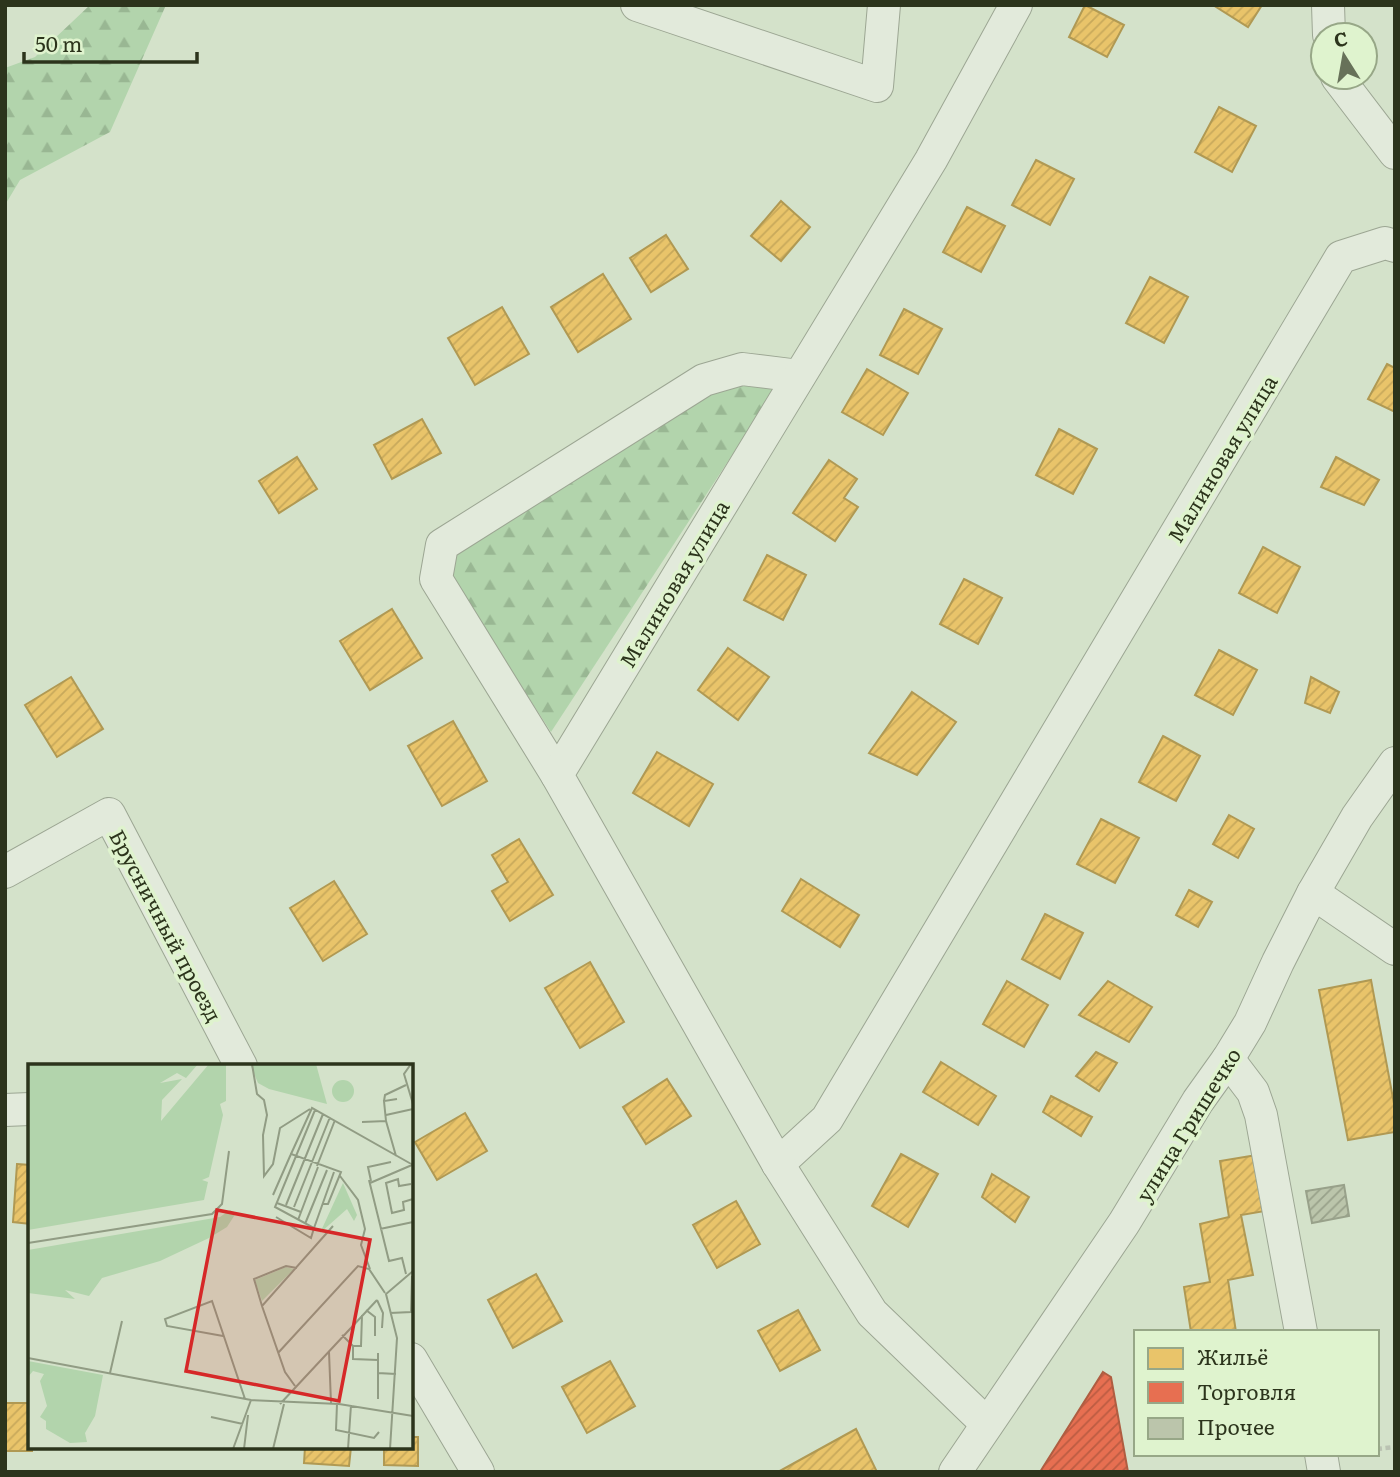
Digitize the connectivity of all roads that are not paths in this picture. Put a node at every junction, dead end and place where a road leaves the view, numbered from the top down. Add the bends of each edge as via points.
1 (637, 5) edge
2 (884, 5) edge
3 (1016, 5) edge
4 (1348, 91) edge
5 (1395, 153) edge
6 (1395, 246) edge
7 (800, 376) junction
8 (1395, 763) edge
9 (556, 775) junction
10 (5, 872) edge
11 (1313, 893) junction
12 (1395, 949) edge
13 (1228, 1059) junction
14 (240, 1064) edge
15 (28, 1109) edge
16 (5, 1110) edge
17 (778, 1164) junction
18 (1301, 1330) edge
19 (413, 1362) edge
20 (988, 1424) junction
21 (478, 1472) edge
22 (955, 1472) edge

1 - 2 street via 877,86
3 - 7 street, Малиновая улица via 930,160
4 - 5 street
6 - 17 street, Малиновая улица via 1385,243 1340,257 827,1119
7 - 9 street, Малиновая улица
7 - 9 street via 741,369 704,380 442,545 436,579
8 - 11 street, улица Гришечко
9 - 17 street
10 - 14 street, Брусничный проезд via 109,814
11 - 12 street
11 - 13 street, улица Гришечко
13 - 18 street via 1253,1091 1261,1115
13 - 20 street, улица Гришечко
15 - 16 street
17 - 20 street via 872,1313
19 - 21 street
20 - 22 street, улица Гришечко

